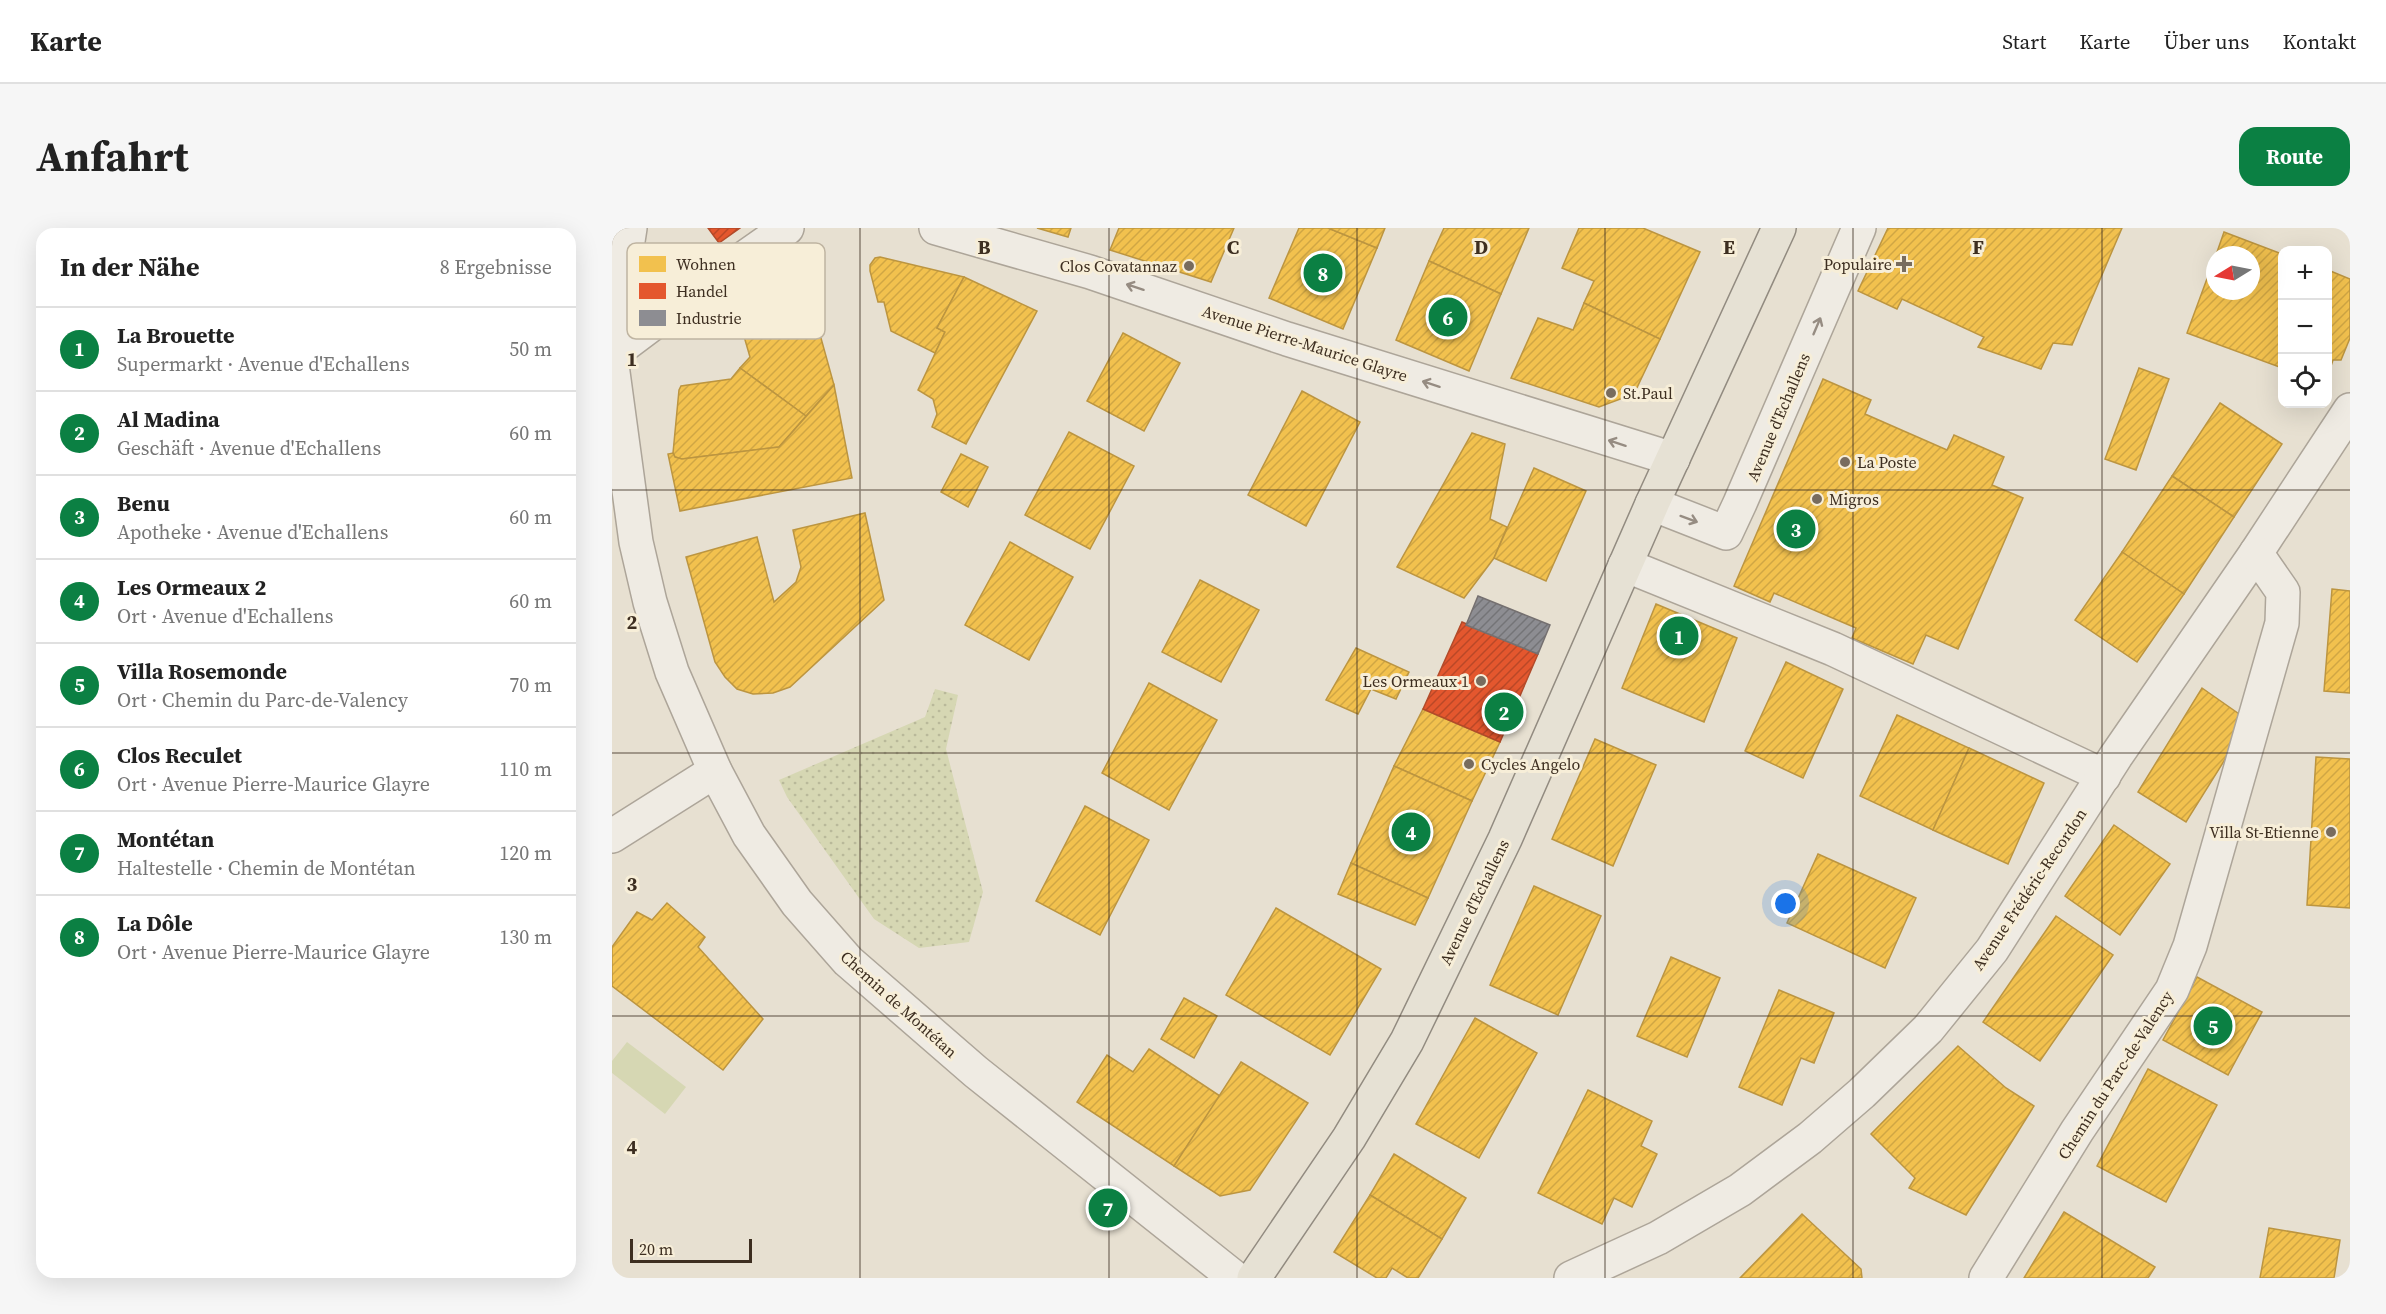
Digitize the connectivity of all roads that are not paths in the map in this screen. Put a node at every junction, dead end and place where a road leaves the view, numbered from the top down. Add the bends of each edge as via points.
1 (787, 228) edge
2 (936, 228) edge
3 (1779, 228) edge
4 (1859, 228) edge
5 (623, 235) edge
6 (766, 243) edge
7 (632, 339) edge
8 (612, 345) edge
9 (612, 354) edge
10 (612, 365) edge
11 (2350, 410) edge
12 (1673, 459) junction
13 (1652, 504) junction
14 (2256, 553) junction
15 (1625, 566) junction
16 (715, 771) junction
17 (2104, 776) junction
18 (612, 836) edge
19 (1235, 1278) edge
20 (1254, 1278) edge
21 (1570, 1278) edge
22 (1986, 1278) edge

1 - 6 street
12 -> 2 street, Avenue Pierre-Maurice Glayre via 1287,339 1090,272
3 - 12 main road, Avenue d'Echallens
13 -> 4 street, Avenue d'Echallens via 1726,533
5 - 8 street
7 - 9 street
10 - 16 street, Chemin de Montétan via 636,542 650,602 672,672
11 - 14 street, Avenue Frédéric-Recordon
12 - 13 main road, Avenue d'Echallens
13 - 15 main road, Avenue d'Echallens
14 - 17 street, Avenue Frédéric-Recordon
14 - 22 street, Chemin du Parc-de-Valency via 2283,591 2282,623 2190,946 2172,990 2077,1131
15 - 17 street via 1833,649
15 - 20 main road, Avenue d'Echallens via 1505,839 1407,1041 1349,1138
16 - 18 street
16 - 19 street, Chemin de Montétan via 748,835 797,903 848,961 976,1072
17 - 21 street, Avenue Frédéric-Recordon via 1992,950 1928,1029 1862,1093 1740,1190 1658,1238

